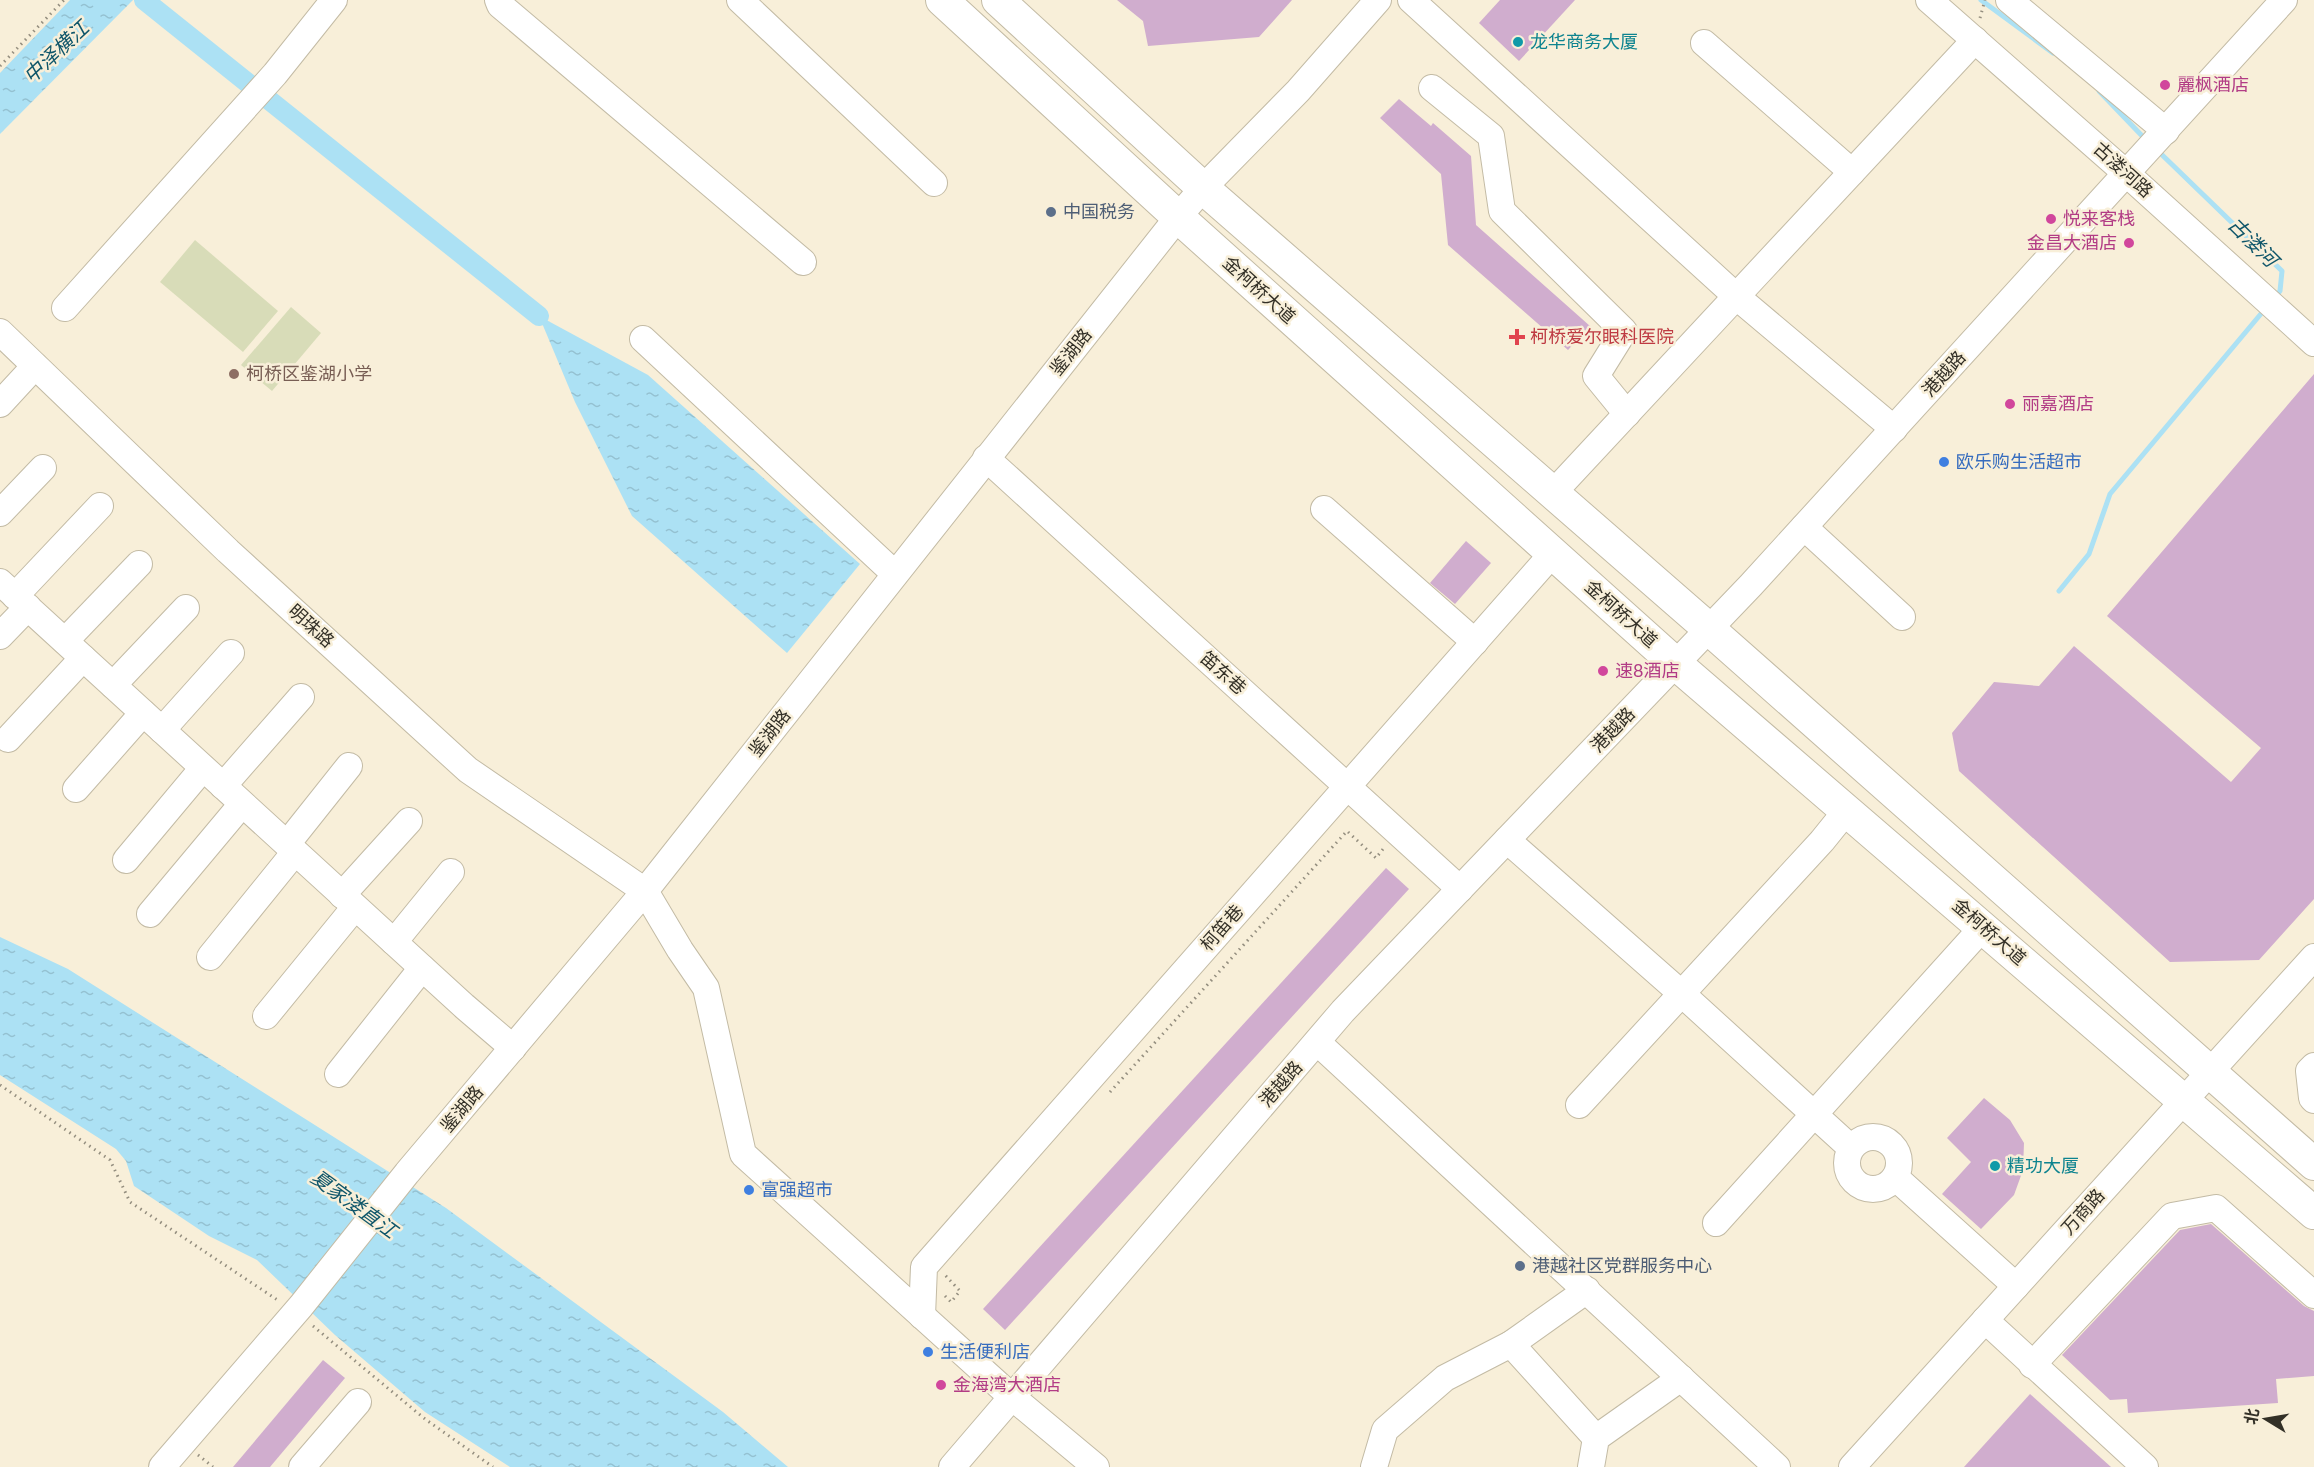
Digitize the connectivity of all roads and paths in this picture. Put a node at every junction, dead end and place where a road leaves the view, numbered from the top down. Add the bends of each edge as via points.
1 (64, 0) edge
2 (334, 0) edge
3 (498, 0) edge
4 (740, 0) edge
5 (942, 0) edge
6 (998, 0) edge
7 (1378, 0) edge
8 (1411, 0) edge
9 (1929, 0) edge
10 (2009, 0) edge
11 (2284, 0) edge
12 (1975, 40) junction
13 (1704, 43) dead end
14 (0, 66) edge
15 (1432, 88) dead end
16 (2157, 140) junction
17 (1852, 172) junction
18 (2127, 174) junction
19 (934, 183) dead end
20 (1203, 188) junction
21 (1178, 217) junction
22 (803, 262) dead end
23 (1737, 297) junction
24 (65, 308) dead end
25 (0, 332) edge
26 (643, 339) dead end
27 (2314, 342) edge
28 (35, 366) junction
29 (0, 404) edge
30 (1627, 414) junction
31 (1894, 429) junction
32 (986, 458) junction
33 (43, 468) dead end
34 (1553, 493) junction
35 (99, 506) dead end
36 (1324, 509) dead end
37 (0, 513) edge
38 (1804, 527) junction
39 (1553, 553) junction
40 (139, 564) dead end
41 (895, 574) junction
42 (14, 595) edge
43 (186, 608) dead end
44 (1902, 617) dead end
45 (1710, 629) junction
46 (0, 636) edge
47 (1474, 642) junction
48 (74, 650) junction
49 (231, 653) dead end
50 (1676, 664) junction
51 (113, 685) junction
52 (302, 697) dead end
53 (143, 712) junction
54 (162, 730) junction
55 (8, 739) dead end
56 (349, 765) dead end
57 (203, 768) junction
58 (223, 786) junction
59 (1347, 786) junction
60 (76, 789) dead end
61 (242, 804) junction
62 (1847, 810) junction
63 (409, 821) dead end
64 (1507, 840) junction
65 (291, 848) junction
66 (1376, 858) dead end
67 (126, 860) dead end
68 (451, 872) dead end
69 (1460, 889) junction
70 (645, 891) junction
71 (349, 901) junction
72 (150, 914) dead end
73 (1983, 927) junction
74 (394, 942) junction
75 (210, 957) dead end
76 (2314, 957) edge
77 (422, 968) junction
78 (1682, 993) junction
79 (266, 1016) dead end
80 (1317, 1042) junction
81 (513, 1048) junction
82 (2314, 1066) edge
83 (2210, 1072) junction
84 (338, 1074) dead end
85 (0, 1085) edge
86 (1106, 1097) dead end
87 (2184, 1100) junction
88 (2314, 1100) edge
89 (1579, 1105) dead end
90 (1815, 1115) junction
91 (1851, 1148) junction
92 (2314, 1164) edge
93 (1896, 1178) junction
94 (2314, 1213) edge
95 (1716, 1223) dead end
96 (944, 1274) dead end
97 (2016, 1286) junction
98 (1587, 1290) junction
99 (960, 1291) dead end
100 (2314, 1295) edge
101 (298, 1309) junction
102 (922, 1316) junction
103 (1985, 1320) junction
104 (1511, 1344) junction
105 (2032, 1365) junction
106 (1681, 1378) junction
107 (1012, 1397) junction
108 (358, 1402) dead end
109 (1596, 1438) junction
110 (162, 1467) edge
111 (302, 1467) edge
112 (493, 1467) edge
113 (952, 1467) edge
114 (1096, 1467) edge
115 (1374, 1467) edge
116 (1591, 1467) edge
117 (1777, 1467) edge
118 (1852, 1467) edge
119 (2145, 1467) edge

1 - 14 path
2 - 24 street via 275,74
3 - 22 street
4 - 19 street
5 - 21 main road, 金柯桥大道
6 - 20 main road
7 - 20 street, 鉴湖路 via 1298,91
8 - 23 street
9 - 12 street, 古溇河路
10 - 16 street
11 - 16 street, 港越路
12 - 17 street
12 - 18 street, 古溇河路
13 - 17 street
15 - 30 street via 1491,136 1503,211 1624,331 1596,376
16 - 18 street, 港越路
17 - 23 street
18 - 27 street, 古溇河路
18 - 31 street, 港越路
20 - 21 street, 鉴湖路
20 - 34 main road
21 - 32 street, 鉴湖路
21 - 39 main road, 金柯桥大道
23 - 30 street
23 - 31 street
25 - 28 street, 明珠路
26 - 41 street
28 - 29 street
28 - 70 street, 明珠路 via 228,551 468,770
30 - 34 street
31 - 38 street, 港越路
32 - 41 street, 鉴湖路
32 - 59 street, 笛东巷
33 - 37 street
34 - 45 main road
35 - 42 street
36 - 47 street
38 - 44 street
38 - 45 street, 港越路
39 - 47 street, 柯笛巷
39 - 50 main road, 金柯桥大道
40 - 48 street
41 - 70 street, 鉴湖路
42 - 46 street
42 - 48 street
43 - 51 street
45 - 50 street, 港越路
45 - 83 main road
47 - 59 street, 柯笛巷
48 - 51 street
48 - 55 street
49 - 54 street
50 - 62 main road, 金柯桥大道
50 - 64 street, 港越路
51 - 53 street
52 - 58 street
53 - 54 street
53 - 60 street
54 - 57 street
56 - 65 street
57 - 58 street
57 - 67 street
58 - 61 street
59 - 69 street, 笛东巷
59 - 102 street, 柯笛巷 via 924,1267
61 - 65 street
61 - 72 street
62 - 73 main road, 金柯桥大道
62 - 78 street
63 - 71 street
64 - 69 street, 港越路
64 - 78 street
65 - 71 street
65 - 75 street
66 - 86 path via 1347,831
68 - 74 street
69 - 80 street, 港越路
70 - 81 street, 鉴湖路
70 - 102 street via 706,988 743,1154
71 - 74 street
71 - 79 street
73 - 87 main road, 金柯桥大道
73 - 90 street
74 - 77 street
76 - 83 street, 万商路
77 - 81 street
77 - 84 street
78 - 89 street
78 - 90 street
80 - 98 street
80 - 107 street, 港越路
81 - 101 street, 鉴湖路
82 - 88 street via 2309,1071
83 - 87 street, 万商路
83 - 92 main road
85 - 101 path via 110,1160 130,1202
87 - 94 main road, 金柯桥大道
87 - 97 street, 万商路
90 - 91 street
90 - 95 street
91 - 93 street via 1847,1168 1858,1185 1878,1190
91 - 93 street via 1868,1136 1888,1140 1900,1158
93 - 97 street
96 - 99 path
97 - 103 street, 万商路
98 - 104 street
98 - 106 street
100 - 105 street via 2216,1208 2172,1216
101 - 110 street, 鉴湖路
101 - 112 path via 425,1419
102 - 107 street
103 - 105 street
103 - 118 street, 万商路
104 - 109 street
104 - 115 street via 1445,1378 1385,1430
105 - 119 street
106 - 109 street
106 - 117 street
107 - 113 street, 港越路
107 - 114 street
108 - 111 street
109 - 116 street

